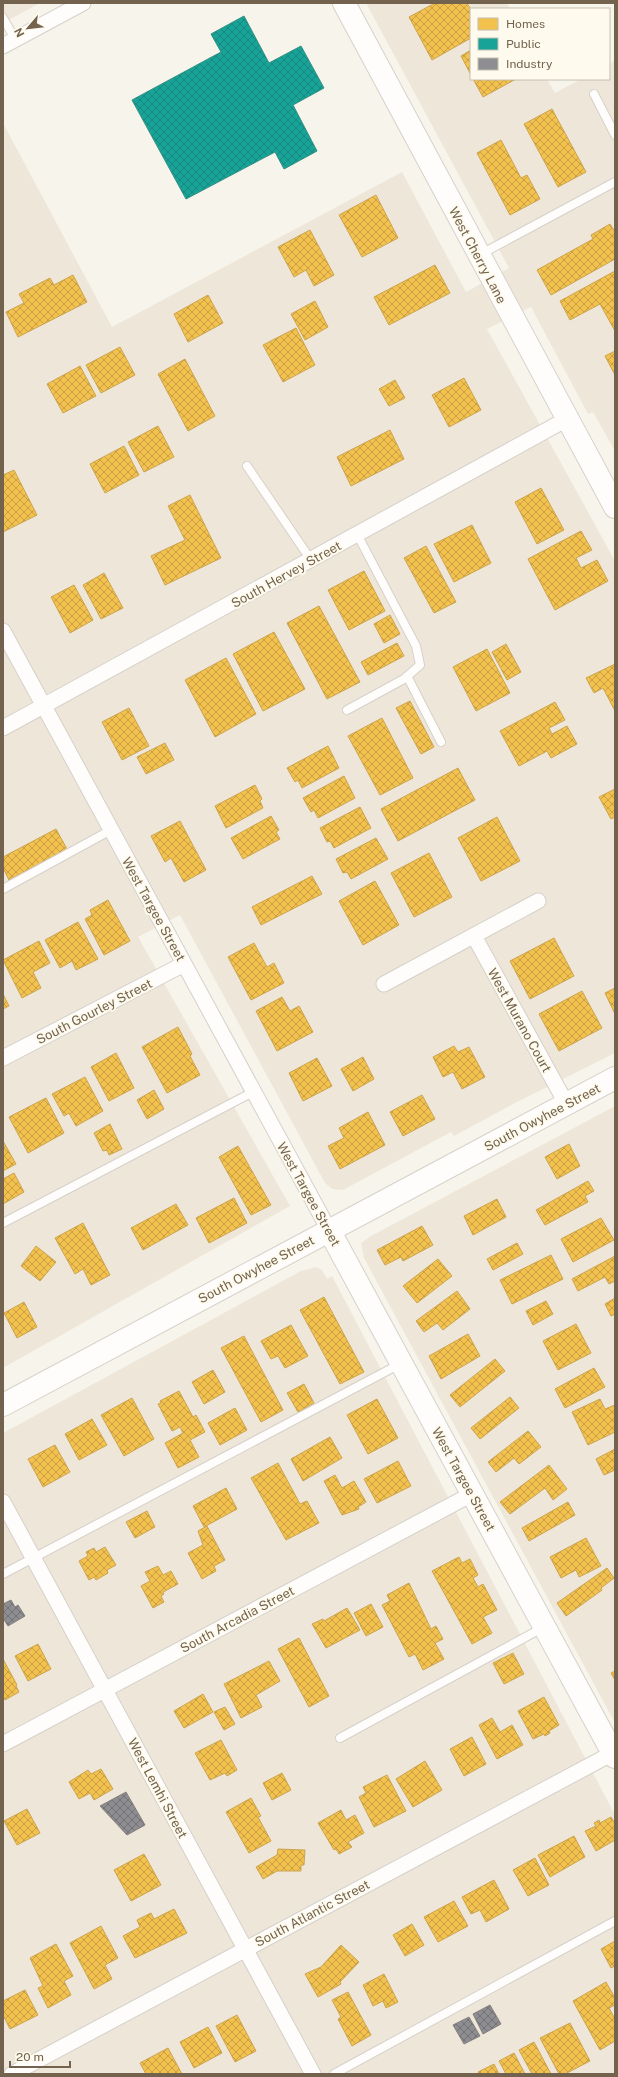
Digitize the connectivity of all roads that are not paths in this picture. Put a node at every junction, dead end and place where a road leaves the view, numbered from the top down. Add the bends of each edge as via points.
1 (83, 3) edge
2 (344, 3) edge
3 (3, 18) edge
4 (9, 43) edge
5 (594, 94) dead end
6 (615, 135) edge
7 (615, 182) edge
8 (478, 256) junction
9 (567, 418) junction
10 (247, 466) dead end
11 (615, 507) edge
12 (357, 534) junction
13 (311, 560) junction
14 (3, 631) edge
15 (407, 676) junction
16 (44, 706) junction
17 (347, 710) dead end
18 (3, 728) edge
19 (441, 742) dead end
20 (111, 830) junction
21 (3, 889) edge
22 (538, 901) dead end
23 (474, 936) junction
24 (184, 964) junction
25 (384, 984) dead end
26 (3, 1058) edge
27 (615, 1078) edge
28 (254, 1092) junction
29 (567, 1105) junction
30 (3, 1223) edge
31 (328, 1230) junction
32 (401, 1363) junction
33 (3, 1405) edge
34 (472, 1494) junction
35 (3, 1502) edge
36 (33, 1558) junction
37 (3, 1574) edge
38 (544, 1627) junction
39 (104, 1690) junction
40 (340, 1738) dead end
41 (3, 1744) edge
42 (614, 1755) edge
43 (615, 1920) edge
44 (245, 1949) junction
45 (12, 2074) edge
46 (313, 2074) edge
47 (334, 2074) edge

1 - 4 street
2 - 8 street, West Cherry Lane
3 - 4 lane
5 - 6 lane
7 - 8 lane
8 - 9 street, West Cherry Lane
9 - 11 street, West Cherry Lane
9 - 12 street, South Hervey Street
10 - 13 lane
12 - 13 street, South Hervey Street
12 - 15 lane via 416,646 420,665
13 - 16 street, South Hervey Street
14 - 16 street, West Targee Street
15 - 17 lane
15 - 19 lane
16 - 18 street, South Hervey Street
16 - 20 street, West Targee Street
20 - 21 lane
20 - 24 street, West Targee Street
22 - 23 street
23 - 25 street
23 - 29 street, West Murano Court
24 - 26 street, South Gourley Street
24 - 28 street, West Targee Street
27 - 29 street, South Owyhee Street
28 - 30 lane
28 - 31 street, West Targee Street
29 - 31 street, South Owyhee Street
31 - 32 street, West Targee Street
31 - 33 street, South Owyhee Street
32 - 34 street, West Targee Street
32 - 36 lane
34 - 38 street, West Targee Street
34 - 39 street, South Arcadia Street
35 - 36 street, West Lemhi Street
36 - 37 lane
36 - 39 street, West Lemhi Street
38 - 40 lane
38 - 42 street, West Targee Street
39 - 41 street, South Arcadia Street
39 - 44 street, West Lemhi Street
42 - 44 street, South Atlantic Street
43 - 47 lane
44 - 45 street, South Atlantic Street
44 - 46 street, West Lemhi Street

